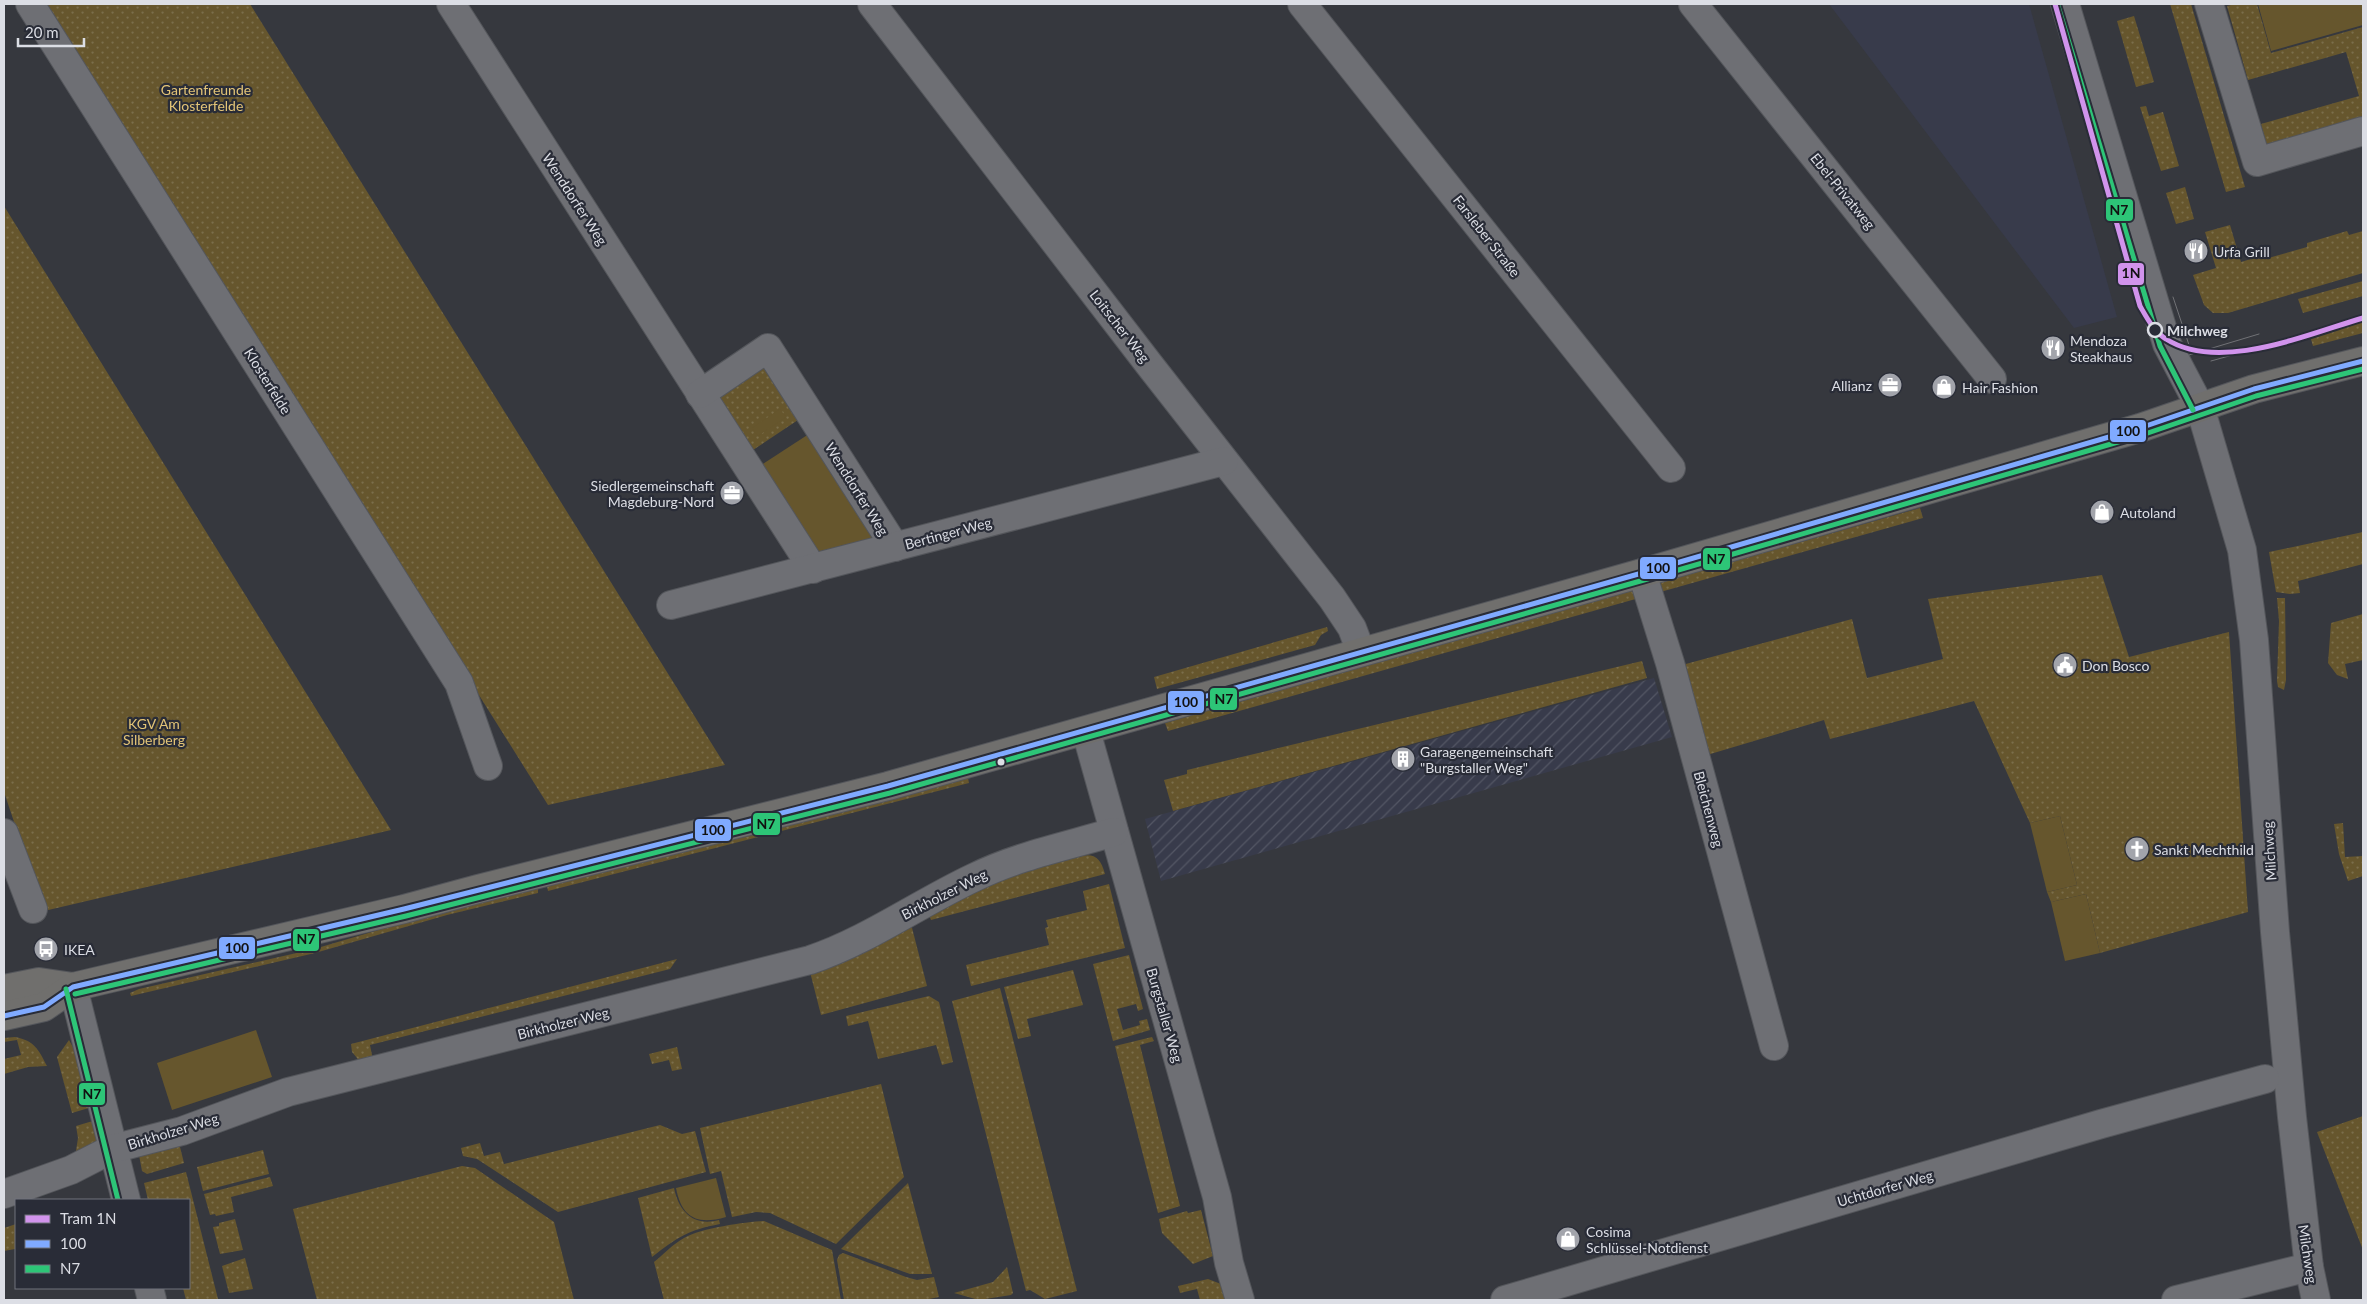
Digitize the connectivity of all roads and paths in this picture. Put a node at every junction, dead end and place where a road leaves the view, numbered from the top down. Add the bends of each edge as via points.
1 (30, 4) edge
2 (451, 4) edge
3 (872, 4) edge
4 (1302, 4) edge
5 (1693, 4) edge
6 (2066, 4) edge
7 (2209, 4) edge
8 (2363, 131) edge
9 (2363, 361) edge
10 (1992, 379) dead end
11 (700, 394) junction
12 (2200, 407) junction
13 (1224, 461) junction
14 (1671, 468) dead end
15 (895, 547) junction
16 (814, 569) junction
17 (1642, 573) junction
18 (671, 605) dead end
19 (1361, 652) junction
20 (1086, 731) junction
21 (488, 766) dead end
22 (1114, 832) junction
23 (4, 833) edge
24 (34, 909) dead end
25 (74, 986) junction
26 (4, 989) edge
27 (4, 1016) edge
28 (1774, 1046) dead end
29 (2265, 1079) dead end
30 (112, 1149) junction
31 (4, 1194) edge
32 (126, 1199) edge
33 (2309, 1267) junction
34 (1240, 1300) edge
35 (1505, 1300) edge
36 (2176, 1300) edge
37 (2316, 1300) edge

1 - 21 street, Klosterfelde via 459,684
2 - 11 street, Wenddorfer Weg
3 - 13 street, Loitscher Weg
4 - 14 street, Farsleber Straße
5 - 10 street, Ebel-Privatweg
6 - 12 street, Milchweg via 2167,344
7 - 8 street via 2257,162
9 - 12 main road via 2254,389
11 - 15 street, Wenddorfer Weg via 768,348
11 - 16 street, Wenddorfer Weg
12 - 17 main road via 2140,428
12 - 33 street, Milchweg via 2242,550 2254,640 2275,932
13 - 15 street, Bertinger Weg
13 - 19 street, Loitscher Weg via 1332,598 1352,628
15 - 16 street, Bertinger Weg
16 - 18 street, Bertinger Weg
17 - 19 main road
17 - 28 street, Bleichenweg via 1670,662
19 - 20 main road
20 - 22 street, Burgstaller Weg
20 - 25 main road via 762,819 404,910
22 - 30 street, Birkholzer Weg via 982,873 845,947 810,960 288,1092 182,1130
22 - 34 street, Burgstaller Weg via 1217,1197
23 - 24 street
25 - 26 main road via 38,982
25 - 27 main road via 44,1007
25 - 30 street
29 - 35 street, Uchtdorfer Weg via 2101,1124
30 - 31 street, Birkholzer Weg via 71,1170
30 - 32 street
33 - 36 street
33 - 37 street, Milchweg

